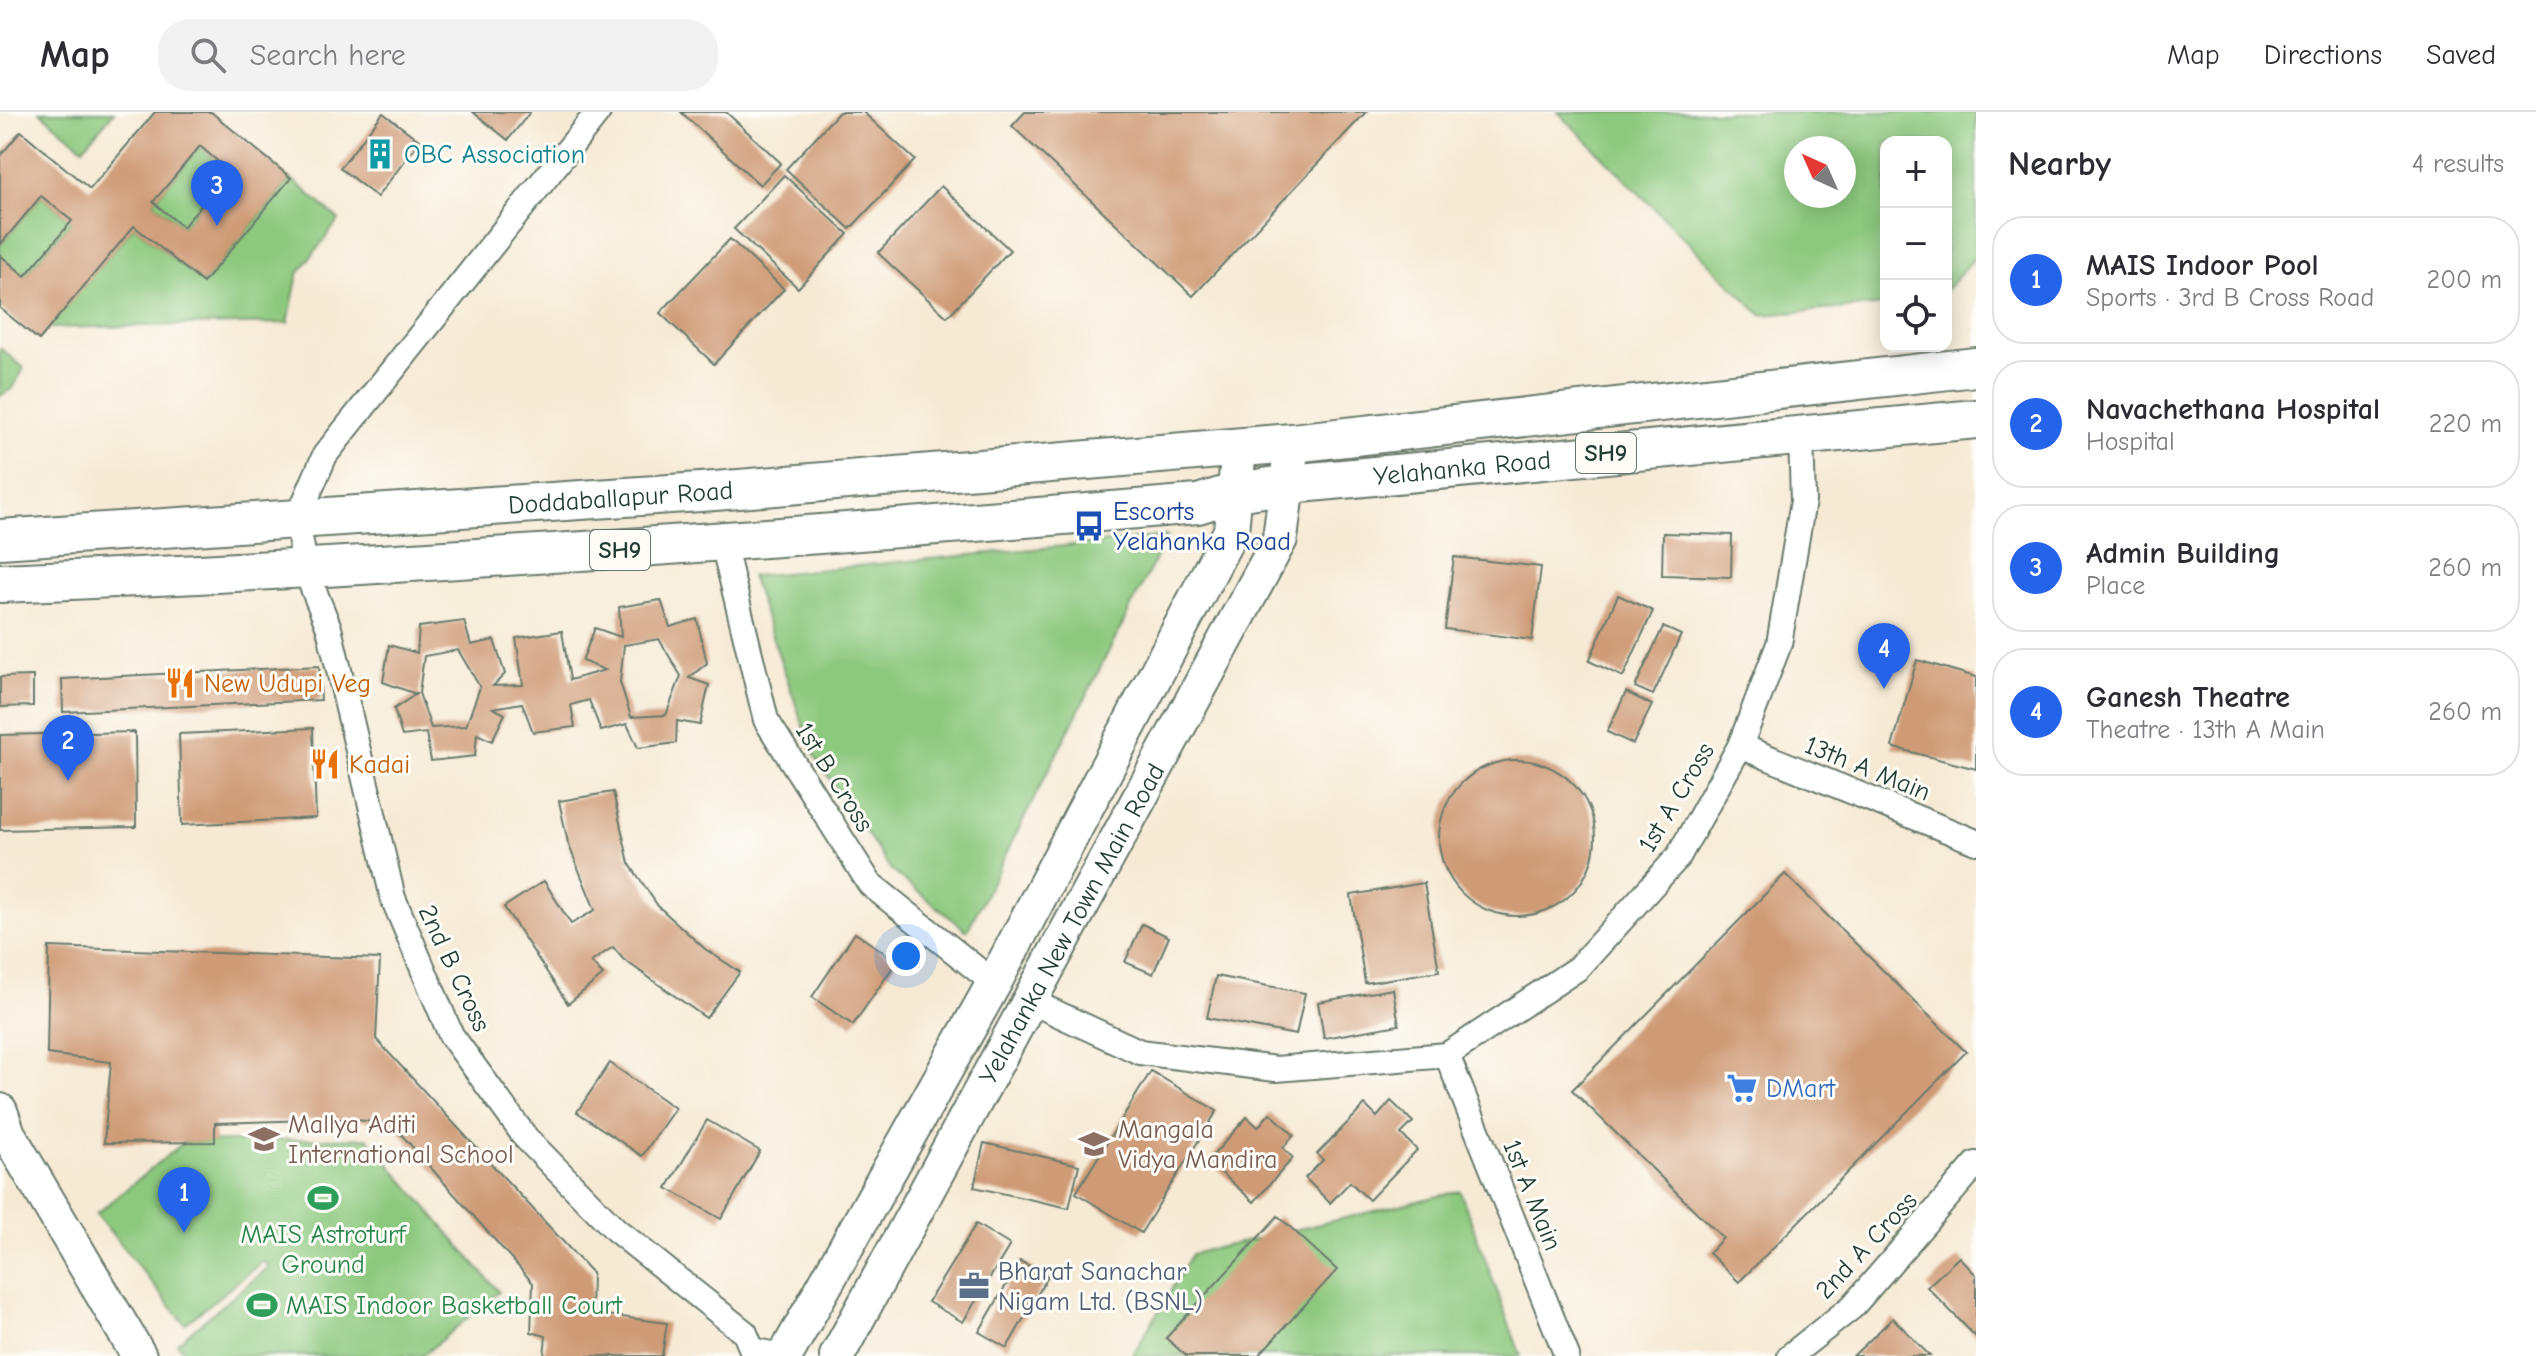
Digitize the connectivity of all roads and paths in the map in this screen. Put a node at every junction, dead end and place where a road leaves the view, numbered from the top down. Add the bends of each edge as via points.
1 (598, 112) edge
2 (1976, 367) edge
3 (1976, 419) edge
4 (1801, 435) junction
5 (1292, 443) junction
6 (1239, 448) junction
7 (1290, 484) junction
8 (1236, 492) junction
9 (297, 520) junction
10 (0, 539) edge
11 (723, 543) junction
12 (306, 571) junction
13 (0, 583) edge
14 (1740, 746) junction
15 (1976, 842) edge
16 (994, 983) junction
17 (1028, 1000) junction
18 (1447, 1055) junction
19 (0, 1111) edge
20 (1976, 1164) edge
21 (139, 1356) edge
22 (783, 1356) edge
23 (837, 1356) edge
24 (1567, 1356) edge
25 (1790, 1356) edge

1 - 9 street via 325,455
2 - 5 main road, Yelahanka Road / SH9
3 - 4 main road, Yelahanka Road / SH9
4 - 7 main road, Yelahanka Road / SH9
4 - 14 street, 1st A Cross via 1805,476 1779,644
5 - 6 main road, Yelahanka Road / SH9
5 - 7 main road, Yelahanka New Town Main Road
6 - 8 main road, Yelahanka New Town Main Road
6 - 9 main road, Doddaballapur Road / SH9
7 - 8 main road, Yelahanka Road / SH9
7 - 17 main road, Yelahanka New Town Main Road via 1280,539
8 - 11 main road, Doddaballapur Road / SH9 via 1198,504
8 - 16 main road, Yelahanka New Town Main Road via 1231,531
9 - 10 main road, Doddaballapur Road / SH9
9 - 12 street, 2nd B Cross
11 - 12 main road, Doddaballapur Road / SH9
11 - 16 street, 1st B Cross via 766,720 870,884
12 - 13 main road, Doddaballapur Road / SH9
12 - 22 street, 2nd B Cross via 329,628 393,898 451,1035 526,1138 616,1230 745,1333 752,1350
14 - 15 street, 13th A Main
14 - 18 street, 1st A Cross via 1678,857 1578,968
16 - 22 main road, Yelahanka New Town Main Road
17 - 18 street via 1140,1052 1276,1069
17 - 23 main road, Yelahanka New Town Main Road
18 - 24 street, 1st A Main
19 - 21 main road via 8,1134
20 - 25 street, 2nd A Cross via 1852,1307

